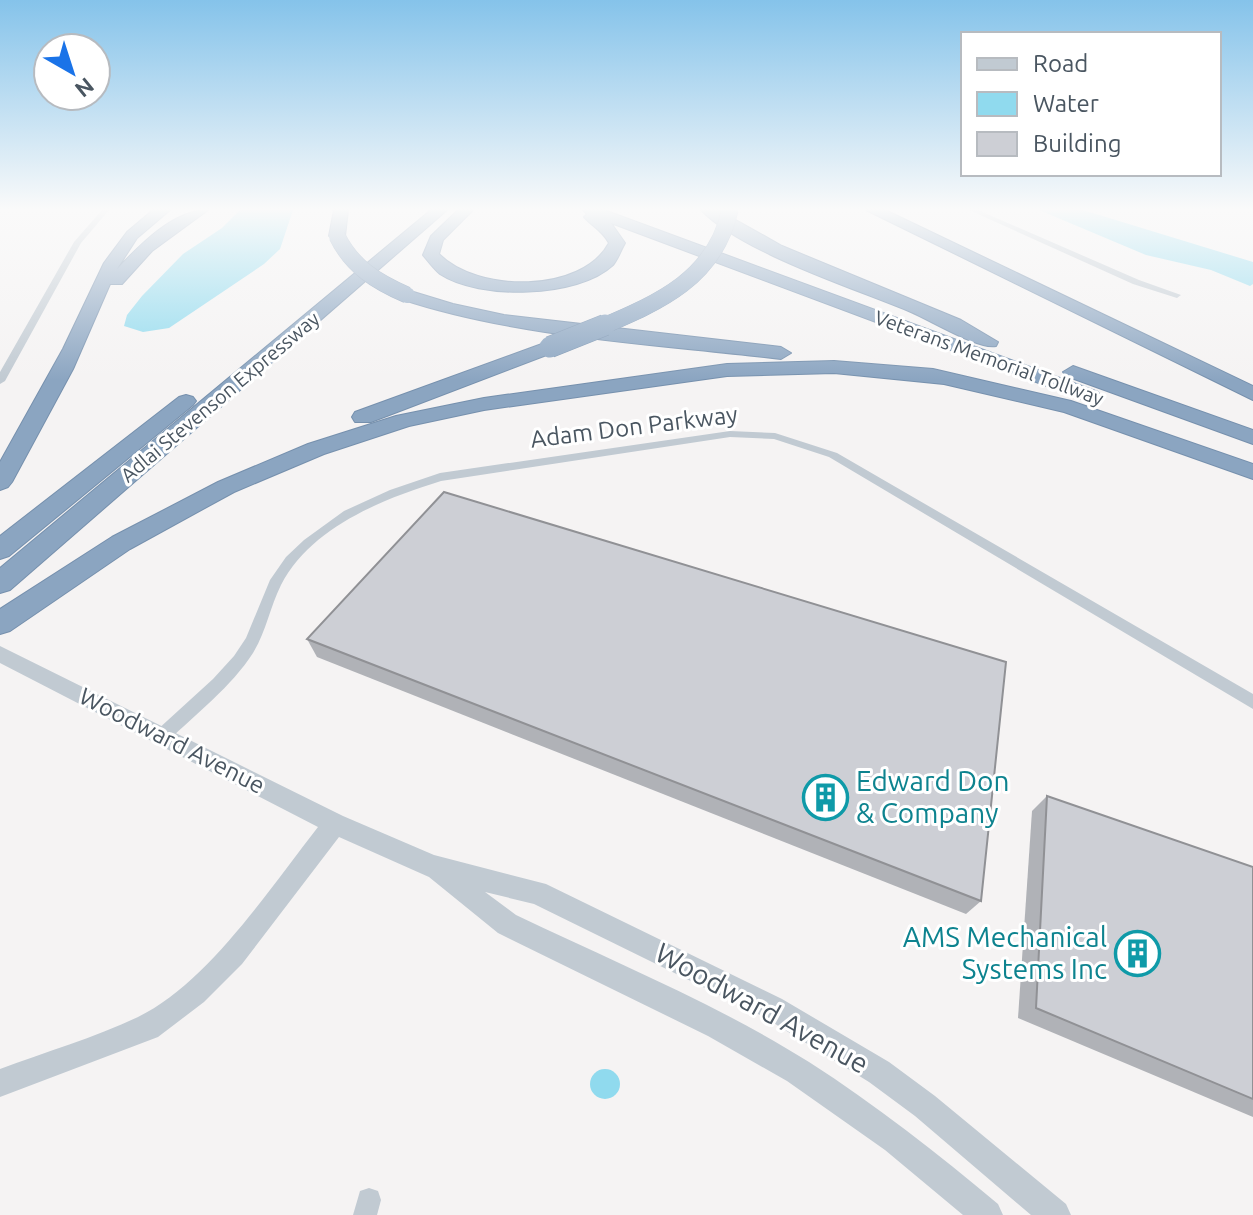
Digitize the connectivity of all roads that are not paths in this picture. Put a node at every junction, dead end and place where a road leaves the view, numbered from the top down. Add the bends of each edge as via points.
1 (64, 267) edge
2 (110, 267) edge
3 (128, 267) edge
4 (353, 267) edge
5 (359, 267) edge
6 (371, 267) edge
7 (398, 267) edge
8 (440, 267) edge
9 (600, 267) edge
10 (699, 267) edge
11 (743, 267) edge
12 (780, 267) edge
13 (811, 267) edge
14 (990, 267) edge
15 (1101, 267) edge
16 (1177, 295) dead end
17 (82, 330) junction
18 (989, 342) junction
19 (949, 378) junction
20 (0, 381) edge
21 (1253, 394) edge
22 (1253, 437) edge
23 (1253, 456) edge
24 (1253, 472) edge
25 (0, 482) edge
26 (6, 567) edge
27 (0, 621) edge
28 (0, 654) edge
29 (1253, 702) edge
30 (162, 736) junction
31 (335, 824) junction
32 (433, 867) junction
33 (0, 1083) edge
34 (987, 1215) edge
35 (1055, 1215) edge

1 - 20 street
2 - 17 highway
3 - 17 highway
4 - 26 highway, Adlai Stevenson Expressway
5 - 19 highway, bridge via 407,295 504,320
6 - 26 highway, Adlai Stevenson Expressway
7 - 26 highway via 239,396
8 - 9 highway via 477,283 525,286 585,275
10 - 27 highway, bridge via 683,283 633,313 405,399 219,480 113,539
11 - 23 highway, Veterans Memorial Tollway
12 - 18 highway, Veterans Memorial Tollway
13 - 18 highway
14 - 21 highway
15 - 16 street
17 - 25 highway
18 - 22 highway, Veterans Memorial Tollway
19 - 24 highway via 1071,407
19 - 27 highway via 834,367 727,370 484,404 404,421 226,487 121,543
28 - 30 street, Woodward Avenue
29 - 30 street, Adam Don Parkway via 833,455 775,436 730,434 440,477 350,514 293,558 273,588 247,649
30 - 31 street, Woodward Avenue
31 - 32 street, Woodward Avenue
31 - 33 street via 233,955 195,993 148,1027
32 - 34 street, Woodward Avenue via 507,924 718,1026 797,1071 896,1139
32 - 35 street, Woodward Avenue via 537,893 773,1008 879,1072

